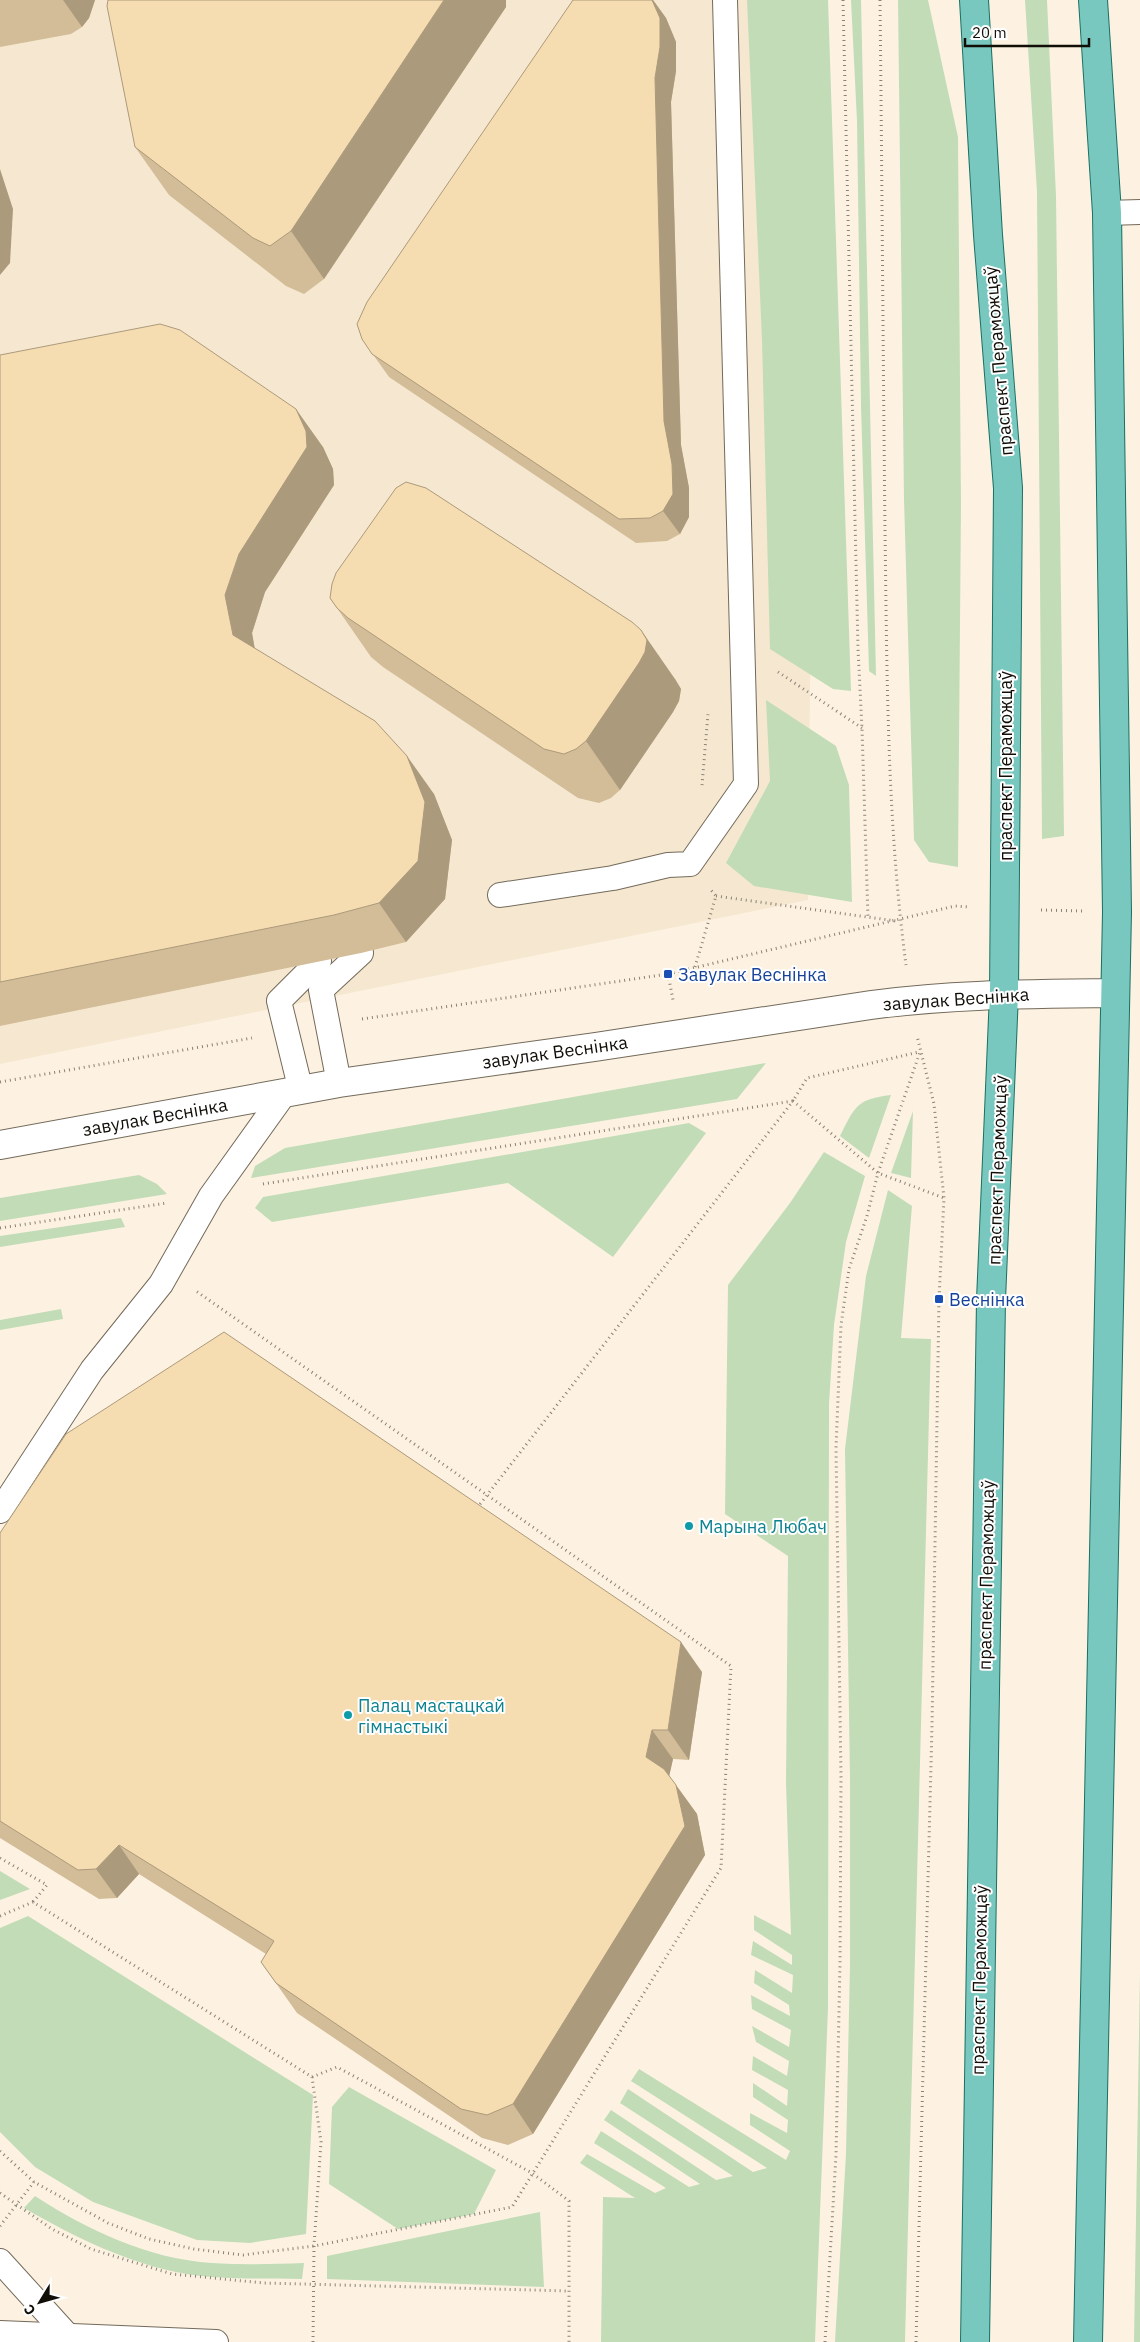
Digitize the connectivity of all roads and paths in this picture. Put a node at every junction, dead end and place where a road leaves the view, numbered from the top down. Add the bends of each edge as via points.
1 (725, 0) edge
2 (843, 0) edge
3 (880, 0) edge
4 (974, 0) edge
5 (1093, 0) edge
6 (1140, 212) edge
7 (1107, 213) junction
8 (744, 649) junction
9 (862, 729) junction
10 (500, 896) dead end
11 (716, 896) dead end
12 (1006, 909) junction
13 (1117, 912) junction
14 (868, 918) junction
15 (900, 921) junction
16 (360, 953) edge
17 (905, 957) dead end
18 (319, 961) edge
19 (1114, 992) junction
20 (1004, 994) junction
21 (327, 1024) junction
22 (287, 1032) junction
23 (920, 1052) junction
24 (0, 1082) edge
25 (339, 1083) junction
26 (292, 1092) junction
27 (794, 1101) junction
28 (0, 1145) edge
29 (878, 1172) junction
30 (210, 1196) junction
31 (944, 1198) junction
32 (0, 1228) edge
33 (202, 1283) dead end
34 (192, 1290) dead end
35 (197, 1292) junction
36 (485, 1494) junction
37 (0, 1511) edge
38 (472, 1515) edge
39 (0, 1858) edge
40 (33, 1902) junction
41 (0, 1916) edge
42 (312, 2077) junction
43 (0, 2151) edge
44 (532, 2173) junction
45 (34, 2182) junction
46 (0, 2193) edge
47 (16, 2206) junction
48 (0, 2226) edge
49 (314, 2246) junction
50 (0, 2262) edge
51 (314, 2284) junction
52 (569, 2291) junction
53 (0, 2333) edge
54 (69, 2337) junction
55 (216, 2342) edge
56 (313, 2342) edge
57 (569, 2342) edge
58 (824, 2342) edge
59 (916, 2342) edge
60 (975, 2342) edge
61 (1088, 2342) edge

1 - 8 lane
2 - 9 path
3 - 15 path via 886,667 893,846
4 - 12 main road, праспект Пераможцаў via 1008,488
5 - 7 main road
6 - 7 lane
7 - 13 main road
8 - 9 path
8 - 10 lane via 746,784 690,864 668,865 612,878
9 - 14 path
11 - 14 path
12 - 13 path
12 - 15 path via 955,906
12 - 20 main road, праспект Пераможцаў
13 - 19 main road
14 - 15 path
15 - 17 path
15 - 21 path via 668,974
16 - 21 lane via 321,990
18 - 22 lane via 279,1001
19 - 20 street, завулак Веснінка
19 - 61 main road
20 - 25 street, завулак Веснінка via 871,1004
20 - 60 main road, праспект Пераможцаў via 991,1300
21 - 25 lane
22 - 24 path
22 - 26 lane
23 - 27 path via 807,1078
23 - 29 path
23 - 31 path via 934,1104
25 - 26 street, завулак Веснінка
26 - 28 street, завулак Веснінка
26 - 30 lane
27 - 29 path
27 - 30 path via 256,1185
27 - 36 path
29 - 31 path
29 - 58 path via 849,1270 841,1325 836,1448 840,1963 836,2155
30 - 32 path
30 - 37 lane via 161,1284 92,1370
31 - 59 path via 939,1299
33 - 35 path
34 - 35 path
35 - 36 path
36 - 38 path
36 - 44 path via 730,1666 721,1868
39 - 40 path via 47,1885
40 - 41 path
40 - 42 path
42 - 44 path via 337,2067
42 - 49 path via 321,2142
43 - 45 path
44 - 49 path via 512,2207
44 - 52 path via 568,2201
45 - 47 path
45 - 49 path via 108,2222 150,2239 243,2255
46 - 47 path
47 - 48 path
47 - 51 path via 92,2249 172,2274 264,2283
49 - 51 path
50 - 54 lane
51 - 52 path
51 - 56 path
52 - 57 path
53 - 54 lane
54 - 55 lane

